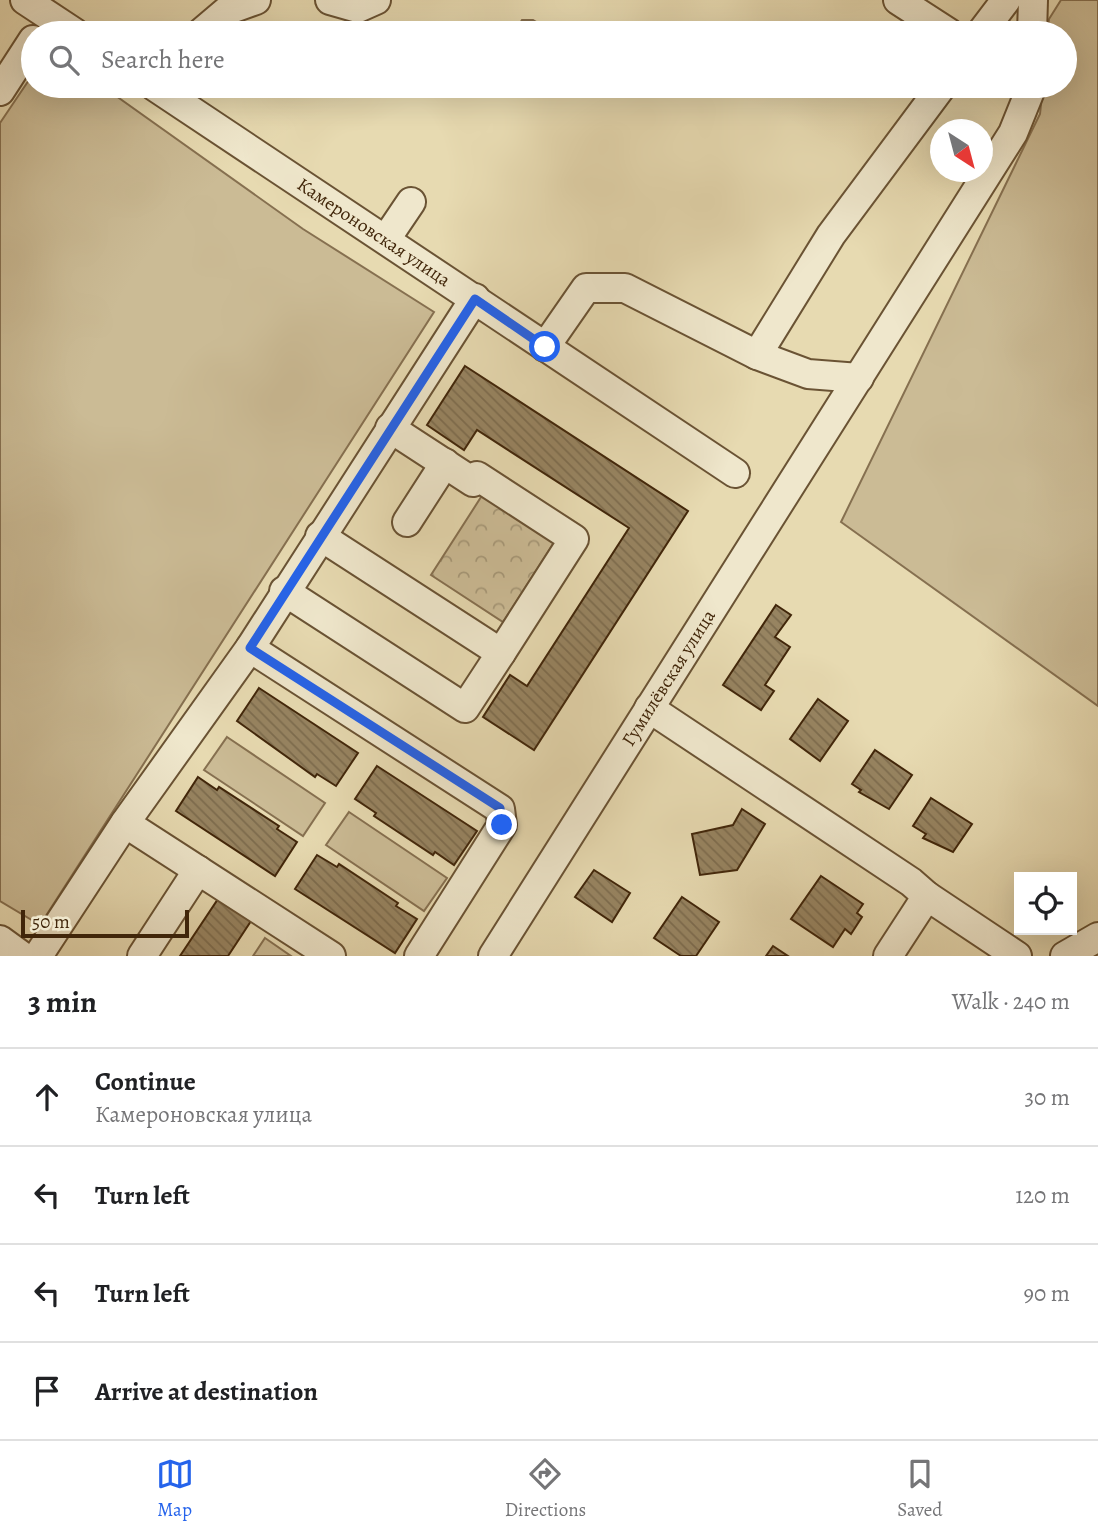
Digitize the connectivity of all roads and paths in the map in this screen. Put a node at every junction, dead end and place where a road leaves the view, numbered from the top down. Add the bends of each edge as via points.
1 (25, 0) edge
2 (256, 0) edge
3 (330, 0) edge
4 (376, 0) edge
5 (898, 0) edge
6 (1006, 0) edge
7 (1033, 0) edge
8 (41, 21) edge
9 (215, 21) edge
10 (930, 21) edge
11 (990, 21) edge
12 (1032, 21) edge
13 (21, 58) edge
14 (0, 90) edge
15 (173, 98) edge
16 (933, 98) edge
17 (1027, 98) edge
18 (411, 202) dead end
19 (386, 239) junction
20 (475, 299) junction
21 (545, 347) junction
22 (757, 355) junction
23 (852, 389) junction
24 (390, 428) junction
25 (445, 463) junction
26 (735, 473) dead end
27 (407, 522) dead end
28 (320, 537) junction
29 (284, 591) junction
30 (250, 648) junction
31 (501, 653) junction
32 (649, 708) junction
33 (125, 823) junction
34 (198, 870) junction
35 (927, 896) junction
36 (1098, 937) edge
37 (0, 940) edge
38 (22, 956) edge
39 (38, 956) edge
40 (142, 956) edge
41 (331, 956) edge
42 (419, 956) edge
43 (493, 956) edge
44 (888, 956) edge
45 (1017, 956) edge
46 (1065, 956) edge

1 - 8 street
2 - 9 street via 228,10
3 - 4 street via 358,8
5 - 10 street
6 - 11 street
7 - 12 street
13 - 14 street
15 - 19 street, Камероновская улица
16 - 22 street via 831,235
17 - 23 street, Гумилёвская улица via 1013,133
18 - 19 street
19 - 20 street, Камероновская улица
20 - 21 street, Камероновская улица
20 - 24 street
21 - 22 street via 586,288 625,288
21 - 26 street, Камероновская улица
22 - 23 street
23 - 32 street, Гумилёвская улица
24 - 25 street
24 - 28 street
25 - 27 street
25 - 31 street via 473,482 477,476 574,539
28 - 29 street
28 - 31 street
29 - 30 street
29 - 31 street via 466,708
30 - 33 street
30 - 42 street via 500,808 502,825
32 - 35 street
32 - 43 street, Гумилёвская улица
33 - 34 street
33 - 39 street
34 - 40 street
34 - 41 street
35 - 44 street
35 - 45 street
36 - 46 street
37 - 38 street

